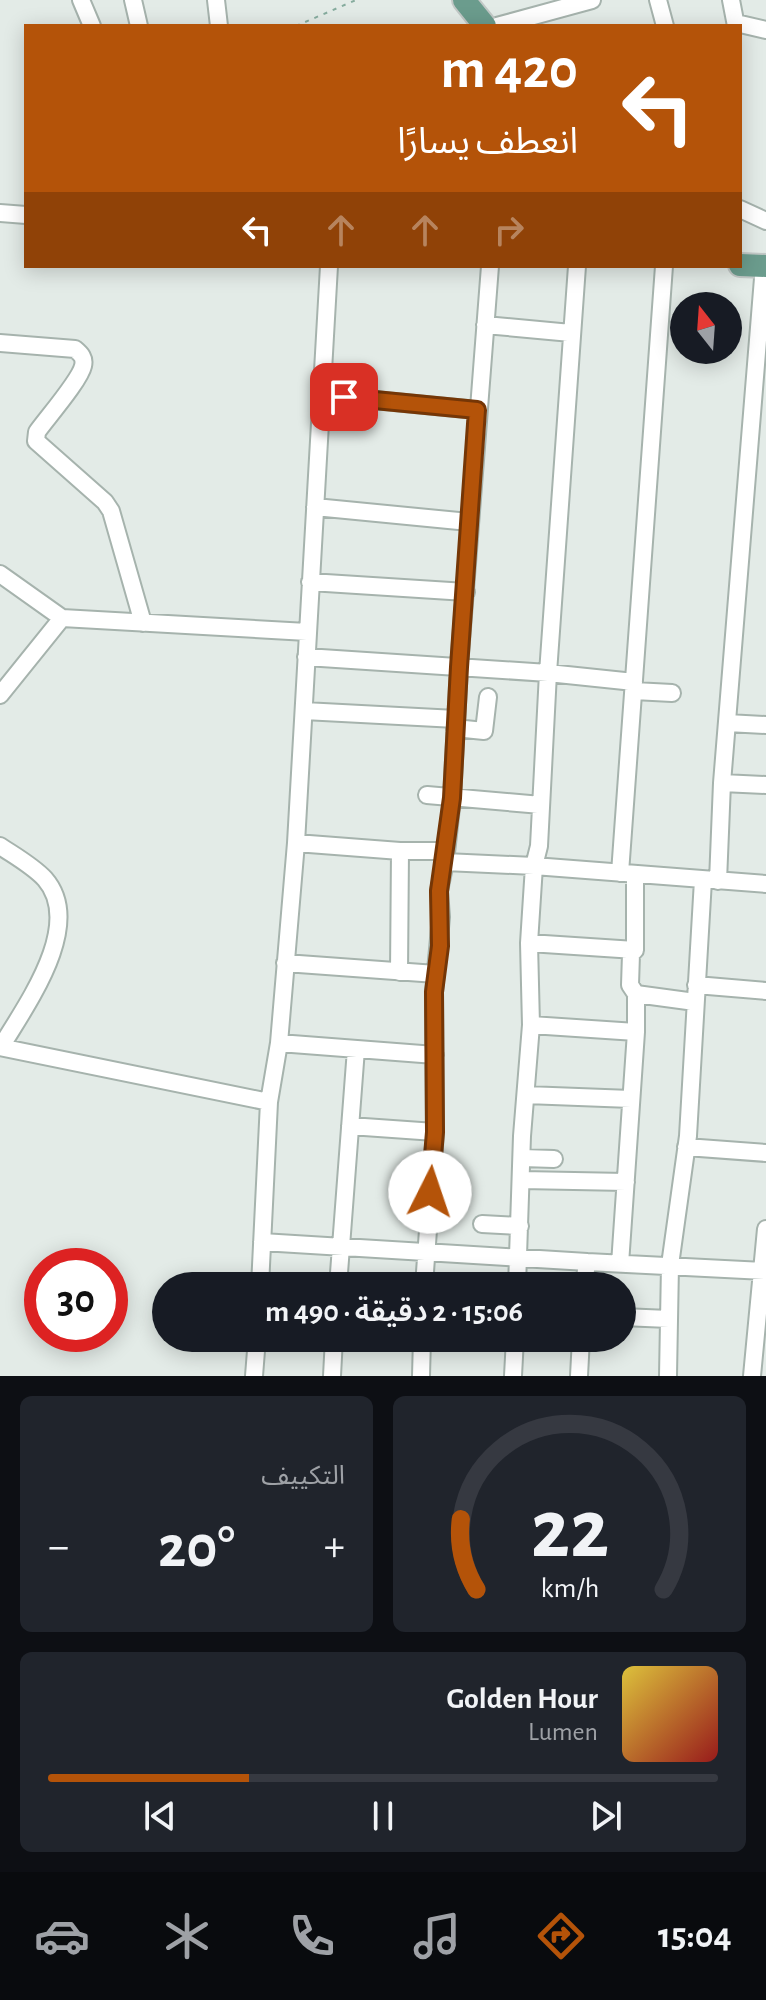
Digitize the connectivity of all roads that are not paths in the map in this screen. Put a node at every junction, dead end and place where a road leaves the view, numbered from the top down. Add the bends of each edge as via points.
1 (81, 0) edge
2 (133, 0) edge
3 (216, 0) edge
4 (464, 0) edge
5 (592, 0) edge
6 (658, 0) edge
7 (731, 0) edge
8 (91, 24) edge
9 (139, 24) edge
10 (219, 24) edge
11 (483, 24) edge
12 (504, 24) edge
13 (664, 24) edge
14 (736, 24) edge
15 (742, 26) edge
16 (766, 30) edge
17 (742, 210) edge
18 (0, 213) edge
19 (24, 215) edge
20 (766, 221) edge
21 (742, 265) edge
22 (765, 266) edge
23 (329, 268) edge
24 (490, 268) edge
25 (577, 268) edge
26 (664, 268) edge
27 (485, 325) junction
28 (571, 333) junction
29 (0, 343) edge
30 (322, 395) junction
31 (477, 410) junction
32 (315, 507) junction
33 (469, 522) junction
34 (0, 574) edge
35 (310, 582) junction
36 (466, 592) junction
37 (62, 618) junction
38 (143, 623) junction
39 (307, 632) junction
40 (306, 657) junction
41 (459, 667) junction
42 (548, 673) junction
43 (634, 687) junction
44 (672, 693) dead end
45 (0, 695) edge
46 (488, 697) dead end
47 (304, 711) junction
48 (727, 723) junction
49 (456, 724) junction
50 (766, 725) edge
51 (722, 783) junction
52 (766, 785) edge
53 (427, 795) dead end
54 (452, 798) junction
55 (541, 805) junction
56 (296, 843) junction
57 (0, 846) edge
58 (400, 851) junction
59 (445, 856) junction
60 (534, 866) junction
61 (628, 873) junction
62 (711, 880) junction
63 (766, 884) edge
64 (529, 943) junction
65 (635, 950) junction
66 (285, 963) junction
67 (399, 972) junction
68 (436, 974) junction
69 (766, 991) edge
70 (636, 994) junction
71 (696, 994) junction
72 (531, 1025) junction
73 (636, 1032) junction
74 (279, 1043) junction
75 (0, 1047) edge
76 (356, 1049) junction
77 (435, 1055) junction
78 (526, 1095) junction
79 (631, 1099) junction
80 (269, 1102) junction
81 (350, 1126) junction
82 (435, 1132) junction
83 (686, 1147) junction
84 (766, 1153) edge
85 (522, 1158) junction
86 (554, 1159) dead end
87 (522, 1180) junction
88 (626, 1182) junction
89 (482, 1224) dead end
90 (520, 1226) junction
91 (766, 1229) edge
92 (262, 1242) junction
93 (341, 1247) junction
94 (426, 1252) junction
95 (519, 1256) junction
96 (587, 1262) junction
97 (620, 1264) junction
98 (670, 1265) junction
99 (764, 1271) edge
100 (261, 1272) edge
101 (339, 1272) edge
102 (425, 1272) edge
103 (518, 1272) edge
104 (586, 1272) edge
105 (636, 1318) edge
106 (669, 1319) junction
107 (256, 1352) edge
108 (333, 1352) edge
109 (422, 1352) edge
110 (514, 1352) edge
111 (580, 1352) edge
112 (254, 1376) edge
113 (332, 1376) edge
114 (421, 1376) edge
115 (513, 1376) edge
116 (579, 1376) edge
117 (668, 1376) edge
118 (752, 1376) edge

1 - 8 street
2 - 9 street
3 - 10 street
4 - 11 main road
5 - 12 street
6 - 13 street
7 - 14 street
15 - 16 street
17 - 20 street
18 - 19 street
21 - 22 main road
22 - 48 street
23 - 30 street
24 - 27 street
25 - 28 street
26 - 43 street
27 - 28 street
27 - 31 street
28 - 42 street
29 - 38 street via 75,349 82,355 80,374 37,432 36,441 111,511
30 - 31 street
30 - 32 street
31 - 33 street
32 - 33 street
32 - 35 street
33 - 36 street
34 - 37 street
35 - 36 street
35 - 39 street
36 - 41 street
37 - 38 street
37 - 45 street
38 - 39 street
39 - 40 street
40 - 41 street
40 - 47 street
41 - 42 street
41 - 49 street
42 - 43 street
42 - 55 street
43 - 44 street
43 - 61 street
46 - 49 street via 484,731
47 - 49 street
47 - 56 street
48 - 50 street
48 - 51 street
49 - 54 street
51 - 52 street
51 - 62 street
53 - 54 street
54 - 55 street
54 - 59 street
55 - 60 street
56 - 58 street
56 - 66 street
57 - 75 street via 45,879 60,914 49,962
58 - 59 street
58 - 67 street
59 - 60 street
59 - 68 street
60 - 61 street
60 - 64 street
61 - 62 street
61 - 65 street
62 - 63 street
62 - 71 street
64 - 65 street
64 - 72 street
65 - 70 street via 630,985
66 - 67 street
66 - 74 street
67 - 68 street
68 - 77 street
69 - 71 street
70 - 71 street
70 - 73 street
71 - 83 street
72 - 73 street
72 - 78 street
73 - 79 street
74 - 76 street
74 - 80 street
75 - 80 street
76 - 77 street
76 - 81 street
77 - 82 street
78 - 79 street
78 - 85 street
79 - 88 street
80 - 92 street
81 - 82 street
81 - 93 street
82 - 94 street
83 - 84 street
83 - 98 street
85 - 86 street
85 - 87 street
87 - 88 street
87 - 90 street
88 - 97 street
89 - 90 street
90 - 95 street
91 - 99 street
92 - 93 street
92 - 100 street
93 - 94 street
93 - 101 street
94 - 95 street
94 - 102 street
95 - 96 street
95 - 103 street
96 - 97 street
96 - 104 street
97 - 98 street
98 - 99 street
98 - 106 street
99 - 118 street
105 - 106 street
106 - 117 street
107 - 112 street
108 - 113 street
109 - 114 street
110 - 115 street
111 - 116 street

